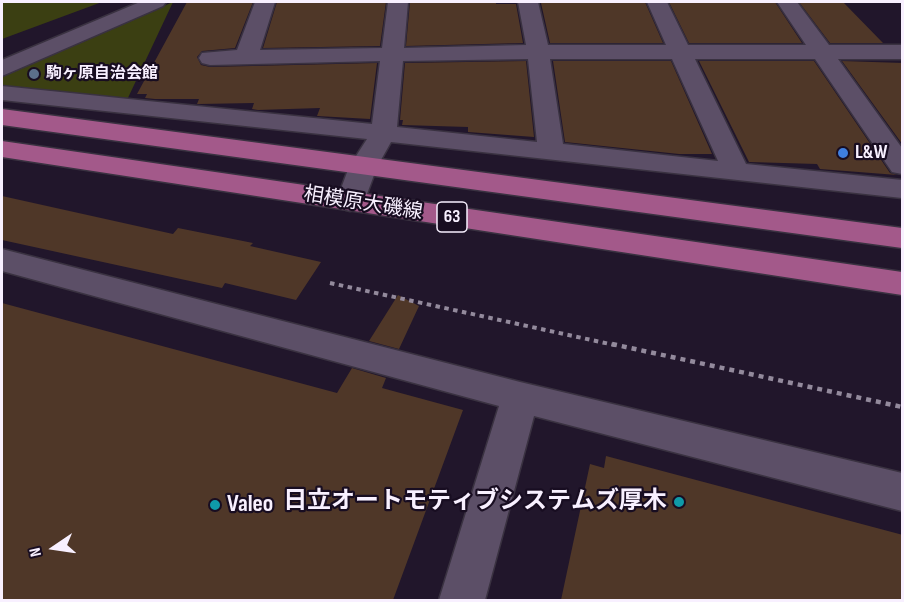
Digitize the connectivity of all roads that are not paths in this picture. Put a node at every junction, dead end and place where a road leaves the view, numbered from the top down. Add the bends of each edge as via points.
1 (156, 2) edge
2 (265, 2) edge
3 (398, 2) edge
4 (528, 2) edge
5 (657, 2) edge
6 (787, 2) edge
7 (538, 52) junction
8 (680, 52) junction
9 (903, 52) edge
10 (824, 53) junction
11 (393, 54) junction
12 (246, 57) junction
13 (210, 58) dead end
14 (2, 69) edge
15 (2, 93) edge
16 (2, 117) edge
17 (384, 132) junction
18 (2, 149) edge
19 (551, 151) junction
20 (903, 166) edge
21 (363, 167) junction
22 (736, 171) junction
23 (903, 189) edge
24 (350, 202) junction
25 (903, 238) edge
26 (2, 260) edge
27 (903, 284) edge
28 (520, 397) junction
29 (903, 492) edge
30 (462, 600) edge

1 - 14 street
2 - 12 street
3 - 11 street
4 - 7 street
5 - 8 street
6 - 10 street
7 - 8 street
7 - 11 street
7 - 19 street
8 - 10 street
8 - 22 street
9 - 10 street
10 - 20 street
11 - 12 street
11 - 17 street
12 - 13 street
15 - 17 street
16 - 21 main road, 相模原大磯線 / 63
17 - 19 street
17 - 21 street
18 - 24 main road, 相模原大磯線 / 63
19 - 22 street
21 - 24 street
21 - 25 main road, 相模原大磯線 / 63
22 - 23 street
24 - 27 main road, 相模原大磯線 / 63
26 - 28 street
28 - 29 street
28 - 30 street

